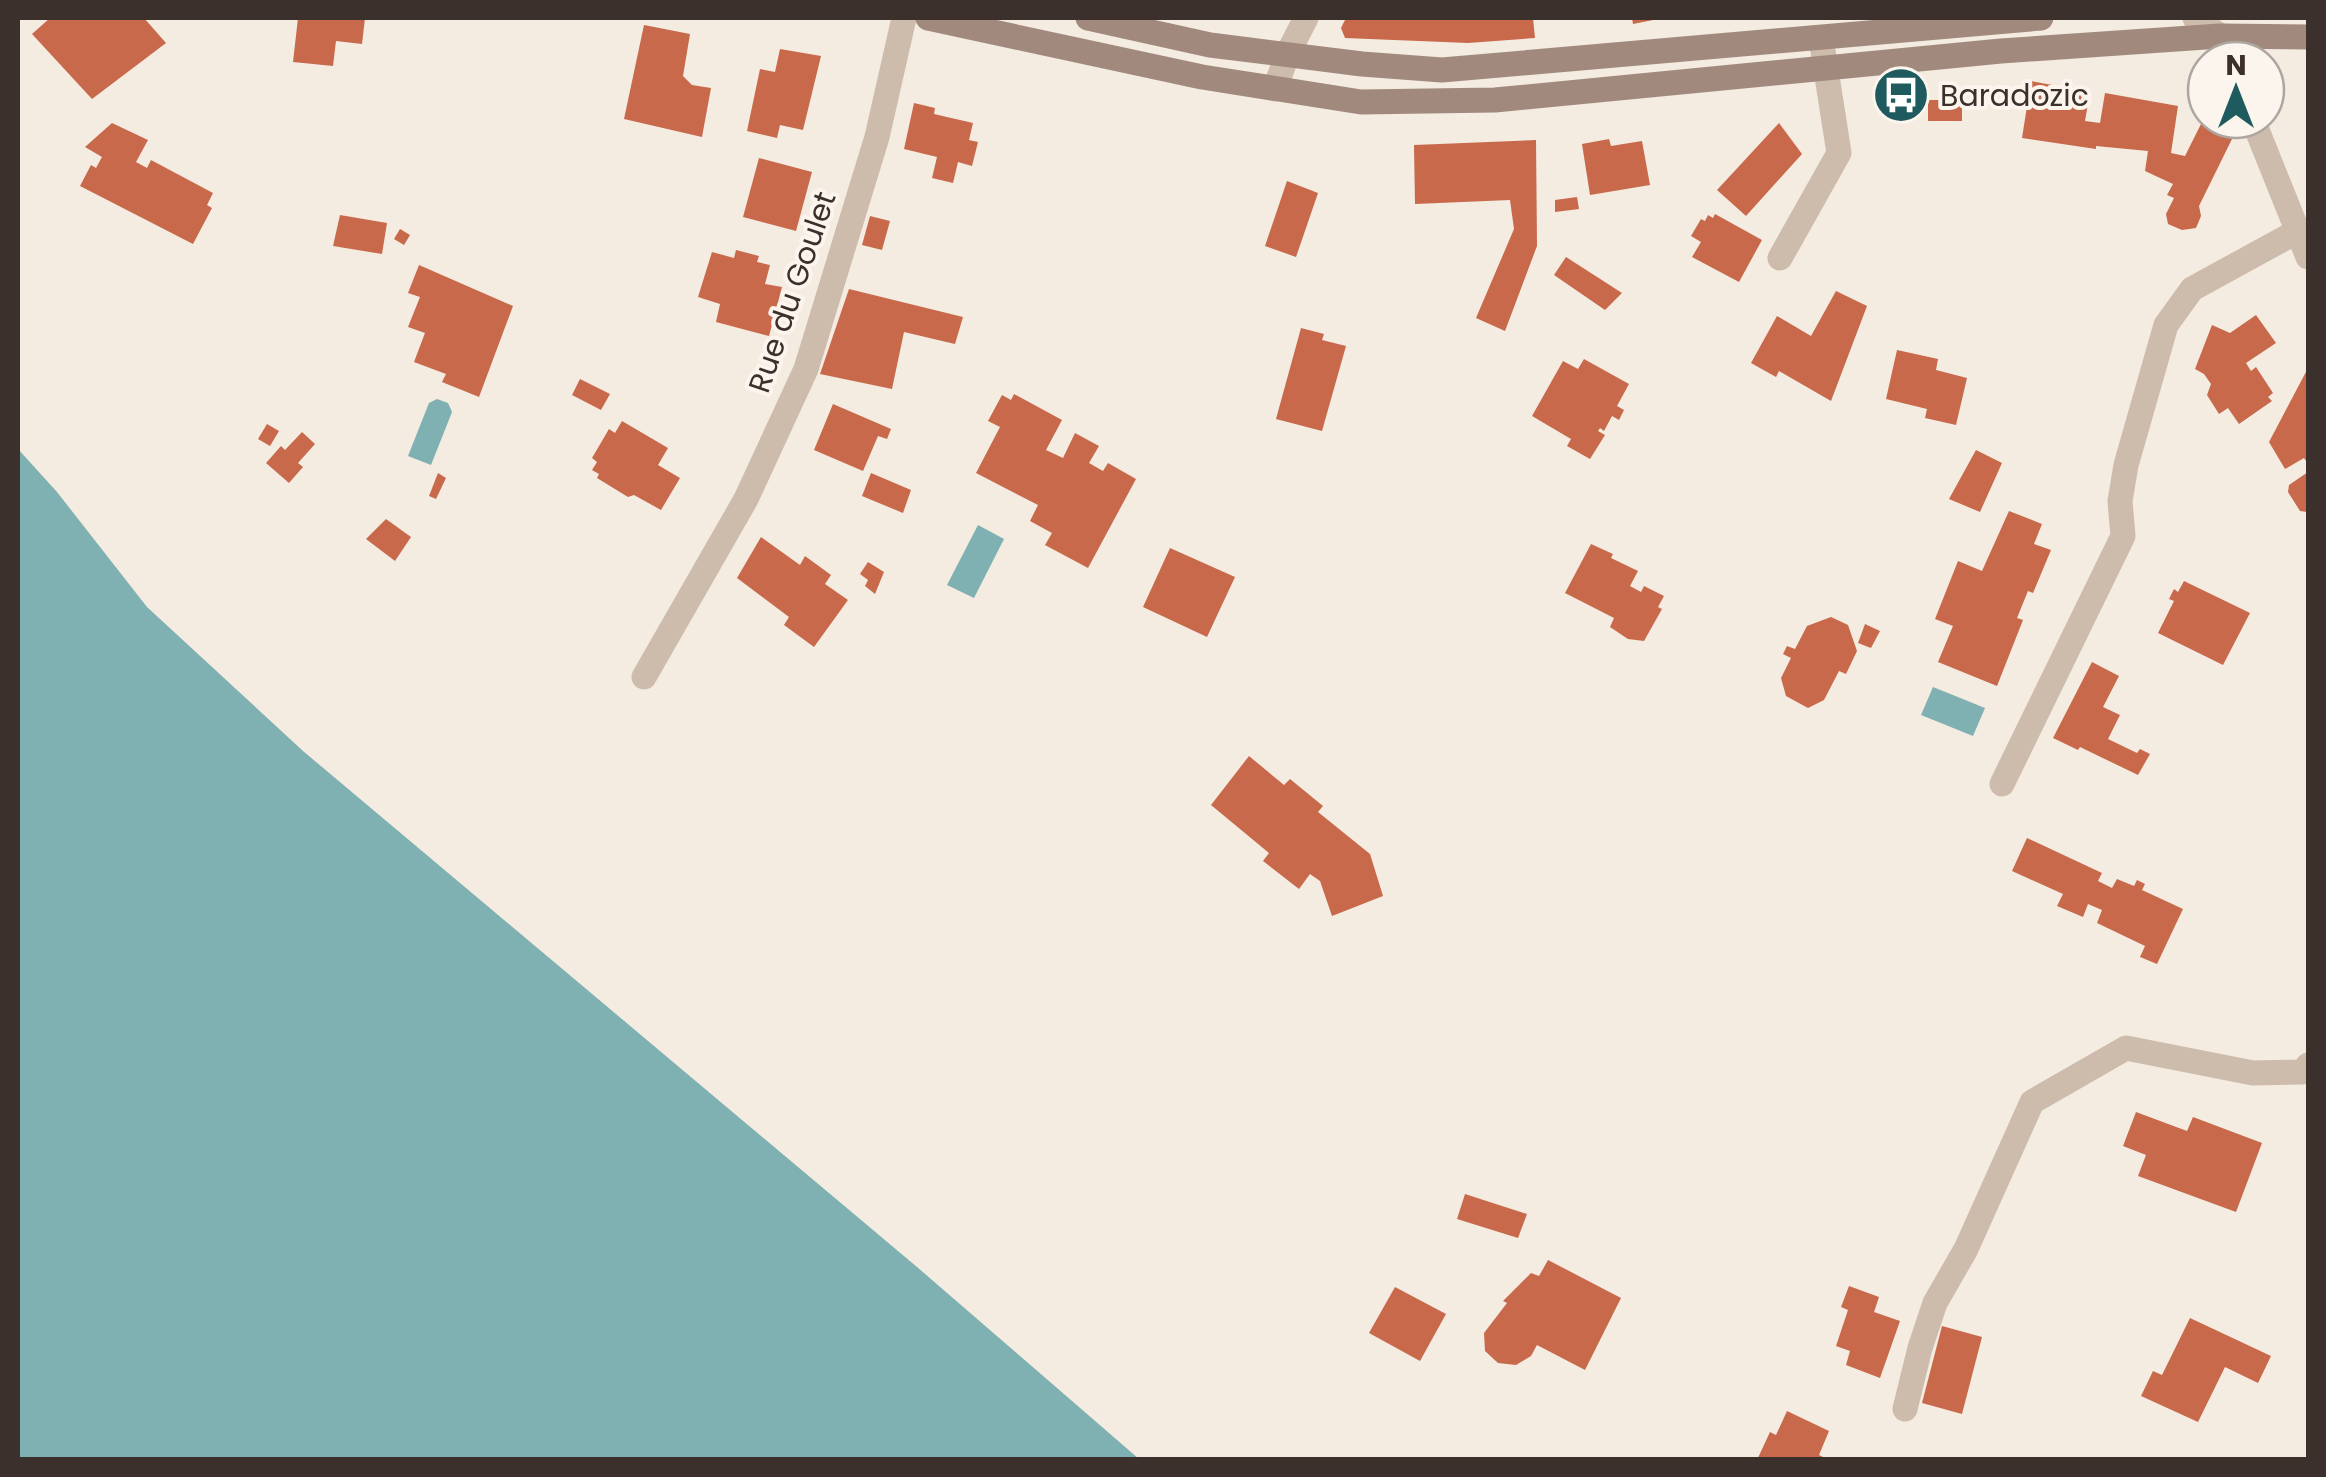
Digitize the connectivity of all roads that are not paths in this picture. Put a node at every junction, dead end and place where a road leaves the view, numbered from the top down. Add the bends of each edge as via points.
1 (904, 18) edge
2 (928, 18) edge
3 (1088, 18) edge
4 (1306, 18) edge
5 (2041, 18) edge
6 (2195, 18) edge
7 (1821, 38) junction
8 (2217, 40) edge
9 (2186, 49) edge
10 (1287, 55) junction
11 (1826, 69) junction
12 (1276, 89) junction
13 (2261, 140) edge
14 (2296, 232) junction
15 (2308, 257) edge
16 (1780, 258) dead end
17 (644, 677) dead end
18 (2002, 784) dead end
19 (2308, 1065) edge
20 (1905, 1410) dead end

1 - 17 street, Rue du Goulet via 877,137 806,370 746,499
2 - 12 street
3 - 10 street
4 - 10 street
5 - 7 street
6 - 8 street
7 - 10 street via 1442,70
7 - 11 street
9 - 11 street via 2001,51
10 - 12 street
11 - 12 street via 1495,100 1361,102
11 - 16 street via 1838,153
13 - 14 street
14 - 15 street
14 - 18 street via 2192,288 2166,324 2126,464 2123,536
19 - 20 street via 2303,1072 2253,1073 2126,1048 2032,1102 1936,1304

